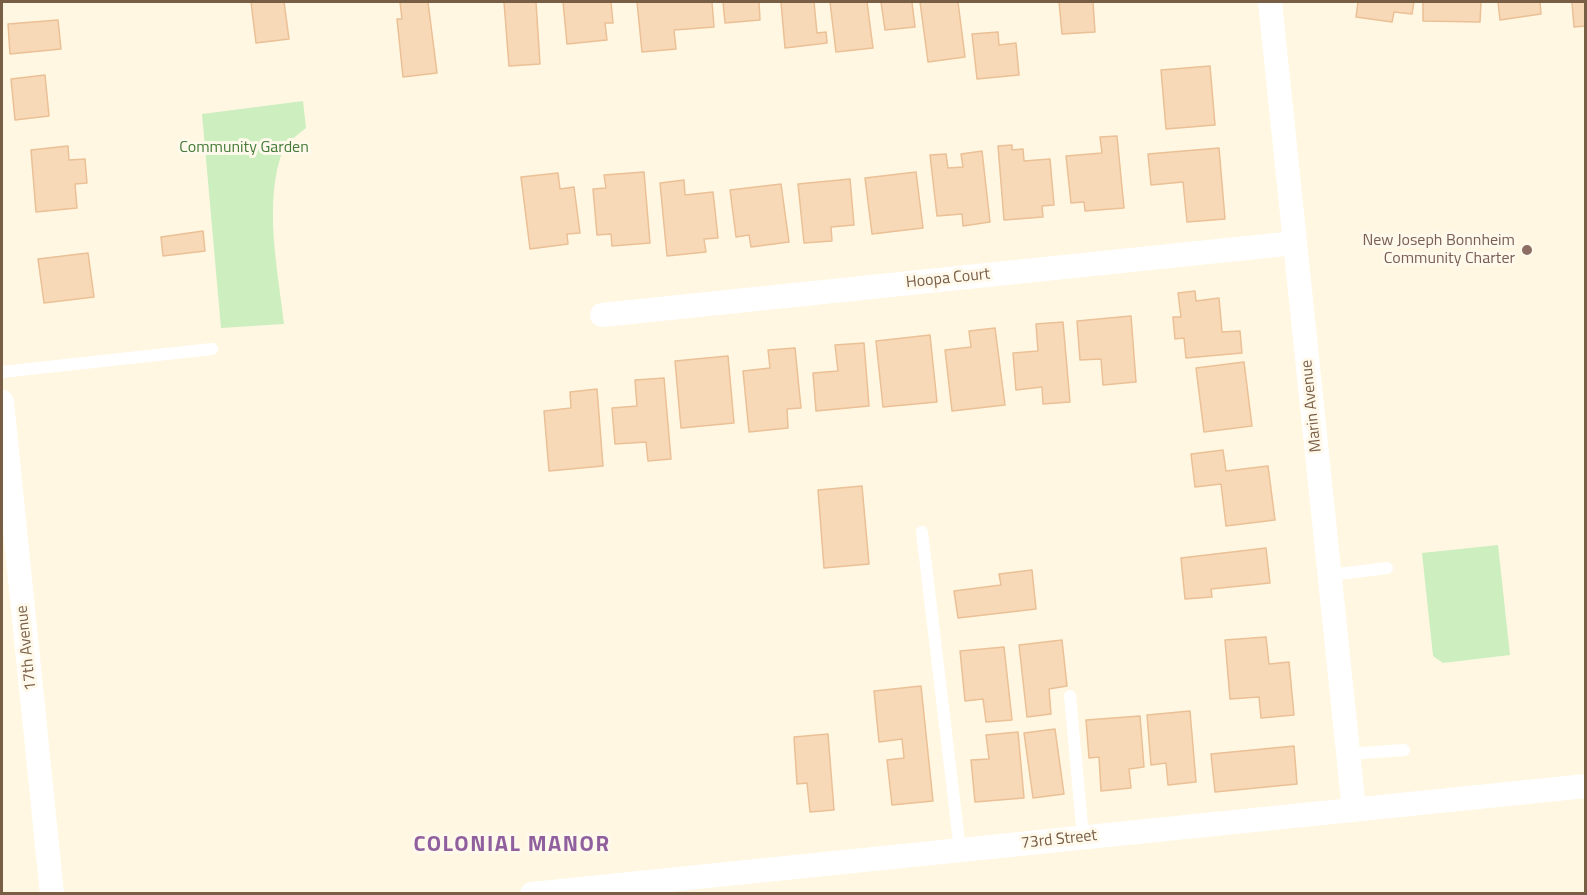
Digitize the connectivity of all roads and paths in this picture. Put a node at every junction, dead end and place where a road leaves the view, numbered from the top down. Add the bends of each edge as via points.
1 (1270, 2) edge
2 (1295, 243) junction
3 (602, 315) dead end
4 (212, 349) dead end
5 (2, 372) edge
6 (2, 402) edge
7 (922, 532) dead end
8 (1387, 568) dead end
9 (1330, 575) junction
10 (1070, 696) dead end
11 (1404, 750) dead end
12 (1348, 754) junction
13 (1586, 786) edge
14 (1354, 810) junction
15 (1083, 837) junction
16 (960, 850) junction
17 (664, 887) edge
18 (52, 894) edge
19 (532, 894) edge

1 - 2 street, Marin Avenue
2 - 3 street, Hoopa Court
2 - 9 street, Marin Avenue
4 - 5 lane
6 - 18 street, 17th Avenue
7 - 16 lane
8 - 9 lane
9 - 12 street, Marin Avenue
10 - 15 lane
11 - 12 lane
12 - 14 street, Marin Avenue
13 - 14 street, 73rd Street
14 - 15 street, 73rd Street
15 - 16 street, 73rd Street
16 - 17 street, 73rd Street
17 - 19 street, 73rd Street

